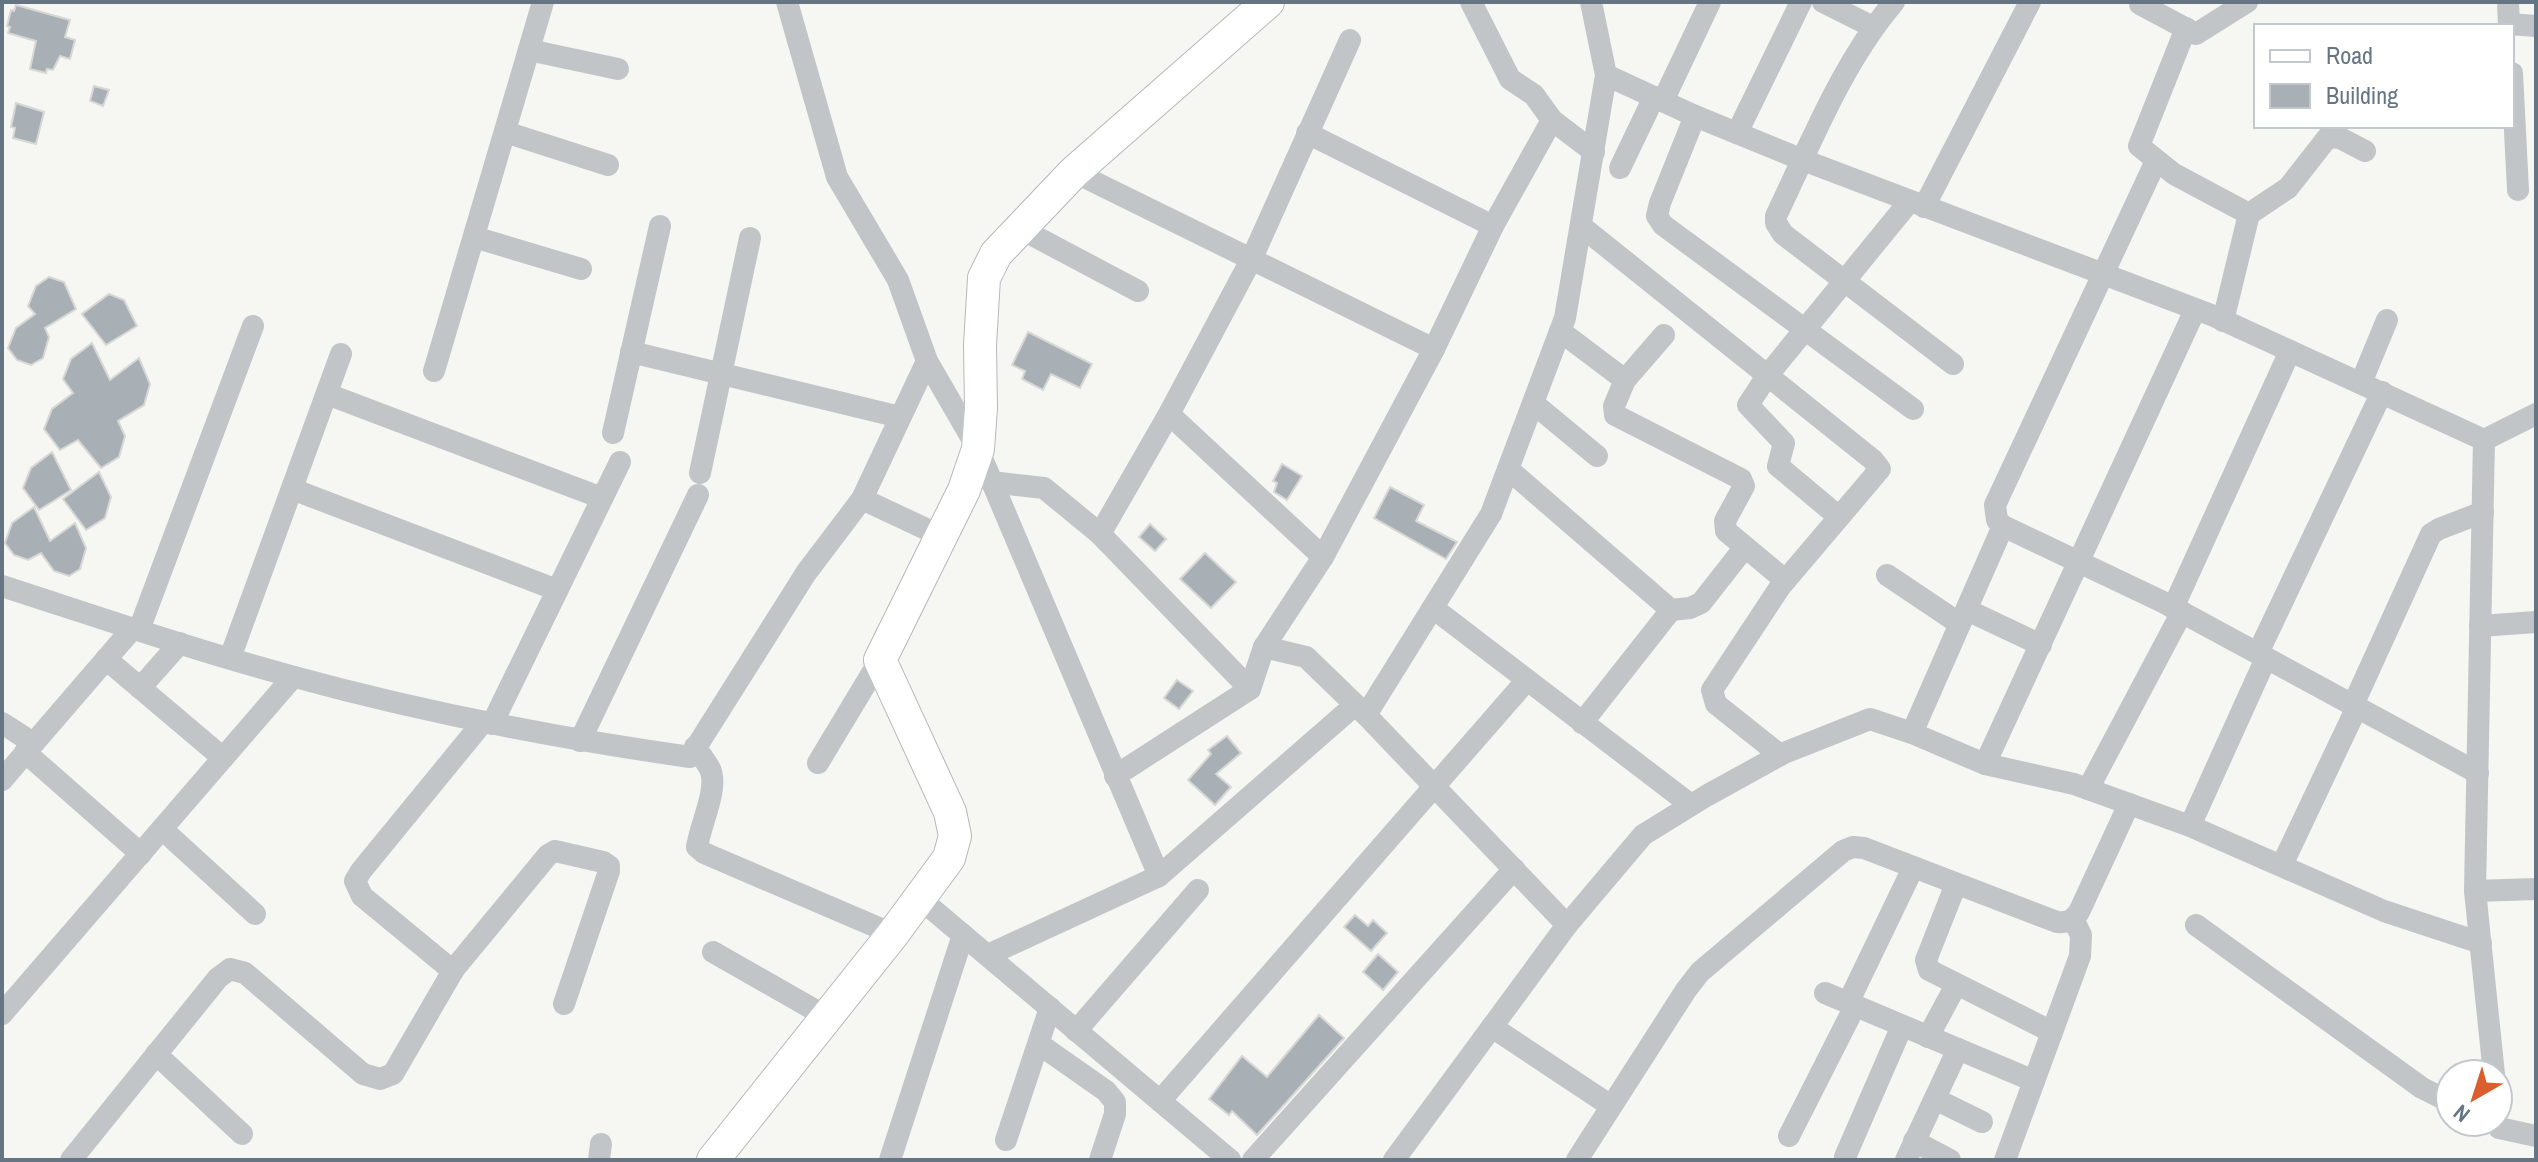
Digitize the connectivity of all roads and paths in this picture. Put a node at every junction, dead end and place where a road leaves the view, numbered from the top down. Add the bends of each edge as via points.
1 (543, 2) edge
2 (787, 2) edge
3 (1268, 2) edge
4 (1471, 2) edge
5 (1591, 2) edge
6 (1710, 2) edge
7 (1801, 2) edge
8 (1823, 2) edge
9 (1894, 2) edge
10 (2030, 2) edge
11 (2140, 2) edge
12 (2247, 2) edge
13 (2509, 17) edge
14 (2536, 26) edge
15 (1873, 27) junction
16 (2186, 28) junction
17 (1350, 40) dead end
18 (529, 50) junction
19 (618, 69) dead end
20 (1606, 75) junction
21 (1658, 99) junction
22 (2514, 112) edge
23 (1695, 116) junction
24 (1552, 120) junction
25 (505, 132) junction
26 (1307, 133) junction
27 (1737, 133) junction
28 (2365, 151) dead end
29 (1594, 152) junction
30 (1803, 160) junction
31 (2156, 161) junction
32 (608, 165) dead end
33 (1620, 168) dead end
34 (1074, 172) junction
35 (2518, 190) dead end
36 (1916, 204) junction
37 (2249, 214) junction
38 (660, 226) dead end
39 (1493, 226) junction
40 (1581, 226) junction
41 (1021, 229) junction
42 (474, 237) junction
43 (750, 238) dead end
44 (1252, 258) junction
45 (581, 269) dead end
46 (2103, 275) junction
47 (1845, 280) junction
48 (1138, 291) dead end
49 (2195, 310) junction
50 (2387, 320) dead end
51 (2223, 321) junction
52 (253, 326) dead end
53 (1805, 330) junction
54 (1560, 331) junction
55 (1664, 335) dead end
56 (1434, 349) junction
57 (2290, 351) junction
58 (631, 352) junction
59 (341, 354) dead end
60 (927, 361) junction
61 (1953, 364) dead end
62 (434, 371) dead end
63 (721, 373) junction
64 (1767, 376) junction
65 (1625, 380) junction
66 (2372, 388) junction
67 (327, 394) junction
68 (1533, 403) junction
69 (1913, 409) dead end
70 (1169, 414) junction
71 (2536, 414) edge
72 (900, 417) junction
73 (613, 433) dead end
74 (2484, 440) junction
75 (978, 449) junction
76 (1597, 456) dead end
77 (620, 462) dead end
78 (1508, 469) junction
79 (991, 482) junction
80 (292, 489) junction
81 (602, 498) junction
82 (862, 499) junction
83 (2483, 512) junction
84 (1839, 517) junction
85 (2003, 526) junction
86 (1100, 534) junction
87 (941, 536) junction
88 (1745, 547) junction
89 (1323, 557) junction
90 (2079, 562) junction
91 (1887, 575) dead end
92 (1785, 580) junction
93 (2, 586) edge
94 (557, 590) junction
95 (1433, 608) junction
96 (1671, 610) junction
97 (2178, 610) junction
98 (1963, 617) junction
99 (2536, 622) edge
100 (2480, 626) junction
101 (136, 629) junction
102 (180, 643) junction
103 (2041, 645) junction
104 (1264, 647) junction
105 (2262, 656) junction
106 (230, 658) junction
107 (106, 659) junction
108 (880, 660) junction
109 (293, 677) junction
110 (1527, 680) junction
111 (140, 688) junction
112 (1250, 689) junction
113 (2355, 706) junction
114 (1361, 710) junction
115 (2, 723) edge
116 (488, 723) junction
117 (1582, 723) junction
118 (1912, 733) junction
119 (580, 741) junction
120 (695, 747) junction
121 (29, 748) junction
122 (1780, 755) junction
123 (223, 758) junction
124 (818, 763) dead end
125 (1985, 764) junction
126 (2478, 773) junction
127 (1115, 776) junction
128 (2, 780) edge
129 (1435, 787) junction
130 (2088, 789) junction
131 (2129, 804) junction
132 (1691, 805) junction
133 (2190, 826) junction
134 (162, 829) junction
135 (141, 854) junction
136 (2282, 865) junction
137 (1913, 868) junction
138 (1514, 869) junction
139 (1159, 876) junction
140 (1956, 884) junction
141 (2536, 889) edge
142 (1198, 890) dead end
143 (2475, 891) junction
144 (918, 897) junction
145 (255, 914) dead end
146 (2073, 919) junction
147 (1567, 925) junction
148 (2196, 925) dead end
149 (893, 934) junction
150 (963, 935) junction
151 (2481, 943) junction
152 (713, 952) dead end
153 (988, 955) junction
154 (453, 971) junction
155 (1956, 985) junction
156 (1825, 993) dead end
157 (564, 1004) dead end
158 (1852, 1005) junction
159 (1050, 1008) junction
160 (2, 1014) edge
161 (827, 1017) junction
162 (1902, 1026) junction
163 (1492, 1027) junction
164 (1076, 1031) junction
165 (2052, 1032) junction
166 (1928, 1037) junction
167 (1039, 1044) junction
168 (1958, 1049) junction
169 (156, 1054) junction
170 (2492, 1058) edge
171 (2034, 1081) junction
172 (2434, 1094) edge
173 (1935, 1099) junction
174 (1160, 1101) junction
175 (1611, 1106) junction
176 (1982, 1122) dead end
177 (2514, 1128) edge
178 (242, 1134) dead end
179 (1789, 1136) dead end
180 (2536, 1136) edge
181 (1006, 1140) dead end
182 (1910, 1151) edge
183 (1845, 1157) dead end
184 (71, 1160) edge
185 (713, 1160) edge
186 (890, 1160) edge
187 (1100, 1160) edge
188 (1230, 1160) edge
189 (1253, 1160) edge
190 (1394, 1160) edge
191 (1577, 1160) edge
192 (1950, 1160) edge
193 (2005, 1160) edge

1 - 18 street
2 - 60 street via 837,177 898,280
3 - 34 street
4 - 24 street via 1510,79 1534,95
5 - 20 street
6 - 21 street
7 - 27 street
8 - 15 street
9 - 15 street
10 - 36 street
11 - 16 street
12 - 16 street via 2196,34
13 - 14 street
15 - 30 street
16 - 31 street via 2139,146
17 - 26 street
18 - 19 street
18 - 25 street
20 - 21 street
20 - 29 street
21 - 23 street
21 - 33 street
22 - 35 street
23 - 27 street
23 - 53 street via 1657,216
24 - 29 street
24 - 39 street
25 - 32 street
25 - 42 street
26 - 39 street
26 - 44 street
27 - 30 street
28 - 37 street via 2328,137 2288,188
29 - 40 street
30 - 36 street
30 - 47 street via 1776,223 1783,234
31 - 37 street
31 - 46 street
34 - 41 street
34 - 44 street
36 - 46 street
36 - 47 street
37 - 51 street
38 - 58 street
39 - 56 street
40 - 54 street
40 - 64 street
41 - 48 street
41 - 75 street via 996,254 984,278
42 - 45 street
42 - 62 street
43 - 63 street
44 - 56 street
44 - 70 street
46 - 49 street
46 - 85 street via 1995,505
47 - 53 street
47 - 61 street
49 - 51 street
49 - 90 street
50 - 66 street
51 - 57 street
52 - 101 street
53 - 64 street
53 - 69 street
54 - 65 street
54 - 68 street
55 - 65 street
56 - 89 street
57 - 66 street
57 - 97 street
58 - 63 street
58 - 73 street
59 - 67 street
60 - 72 street
60 - 75 street
63 - 72 street
63 - 119 street via 699,484
64 - 84 street via 1748,405 1784,443 1778,466
64 - 84 street via 1880,469
65 - 88 street via 1615,415 1743,482 1724,526
66 - 74 street
66 - 105 street
67 - 80 street
67 - 81 street
68 - 76 street
68 - 78 street
70 - 86 street
70 - 89 street
71 - 74 street
72 - 82 street
74 - 83 street
75 - 79 street
75 - 87 street
77 - 81 street
78 - 95 street via 1491,514
78 - 96 street
79 - 86 street via 1044,488
79 - 127 street
80 - 94 street
80 - 106 street
81 - 94 street
82 - 87 street
82 - 120 street via 806,573
83 - 100 street
83 - 113 street via 2431,534
84 - 92 street
85 - 90 street
85 - 98 street
86 - 112 street
87 - 108 street
88 - 92 street
88 - 96 street via 1701,603
89 - 104 street
90 - 97 street
90 - 103 street
91 - 98 street
92 - 122 street via 1712,690 1716,704
93 - 101 street
94 - 116 street
95 - 110 street
95 - 114 street
96 - 117 street
97 - 105 street
97 - 130 street
98 - 103 street
98 - 118 street
99 - 100 street
100 - 126 street
101 - 102 street
101 - 107 street
102 - 106 street
102 - 111 street
103 - 125 street
104 - 112 street
104 - 114 street via 1306,657
105 - 113 street
105 - 133 street
106 - 109 street
107 - 111 street
107 - 121 street
108 - 124 street
108 - 144 street via 950,812 955,836 949,858
109 - 116 street
109 - 123 street
110 - 117 street
110 - 129 street
111 - 123 street
112 - 127 street
113 - 126 street
113 - 136 street
114 - 129 street
114 - 139 street
115 - 121 street
116 - 119 street
116 - 154 street via 355,881 362,896
117 - 132 street
118 - 122 street via 1870,719
118 - 125 street
119 - 120 street via 690,757
120 - 149 street via 714,785 697,847
121 - 128 street
121 - 135 street
122 - 132 street
123 - 134 street
125 - 130 street
126 - 143 street
127 - 139 street
129 - 138 street
129 - 174 street
130 - 131 street
131 - 133 street
131 - 146 street
132 - 147 street via 1643,835
133 - 136 street
134 - 135 street
134 - 145 street
135 - 160 street
136 - 151 street via 2384,911
137 - 140 street
137 - 158 street
137 - 175 street via 1864,848 1843,851 1700,972
138 - 147 street
138 - 189 street
139 - 153 street
140 - 146 street via 2057,922
140 - 155 street via 1926,960 1934,974
141 - 143 street
142 - 164 street
143 - 151 street
144 - 149 street
144 - 150 street
146 - 165 street via 2082,946
147 - 163 street
148 - 172 street
149 - 161 street
150 - 153 street
150 - 186 street
151 - 170 street
152 - 161 street
153 - 159 street
154 - 157 street via 551,852 603,862 609,871
154 - 169 street via 399,1068 386,1078 363,1074 238,969 223,972
155 - 165 street
155 - 166 street
156 - 158 street
158 - 162 street
158 - 179 street
159 - 164 street
159 - 167 street
161 - 185 street
162 - 166 street
162 - 183 street
163 - 175 street
163 - 190 street
164 - 174 street
165 - 171 street
166 - 168 street
167 - 181 street
167 - 187 street via 1115,1102
168 - 171 street
168 - 173 street
169 - 178 street
169 - 184 street
171 - 193 street
173 - 176 street
173 - 182 street
174 - 188 street
175 - 191 street
177 - 180 street
182 - 192 street

